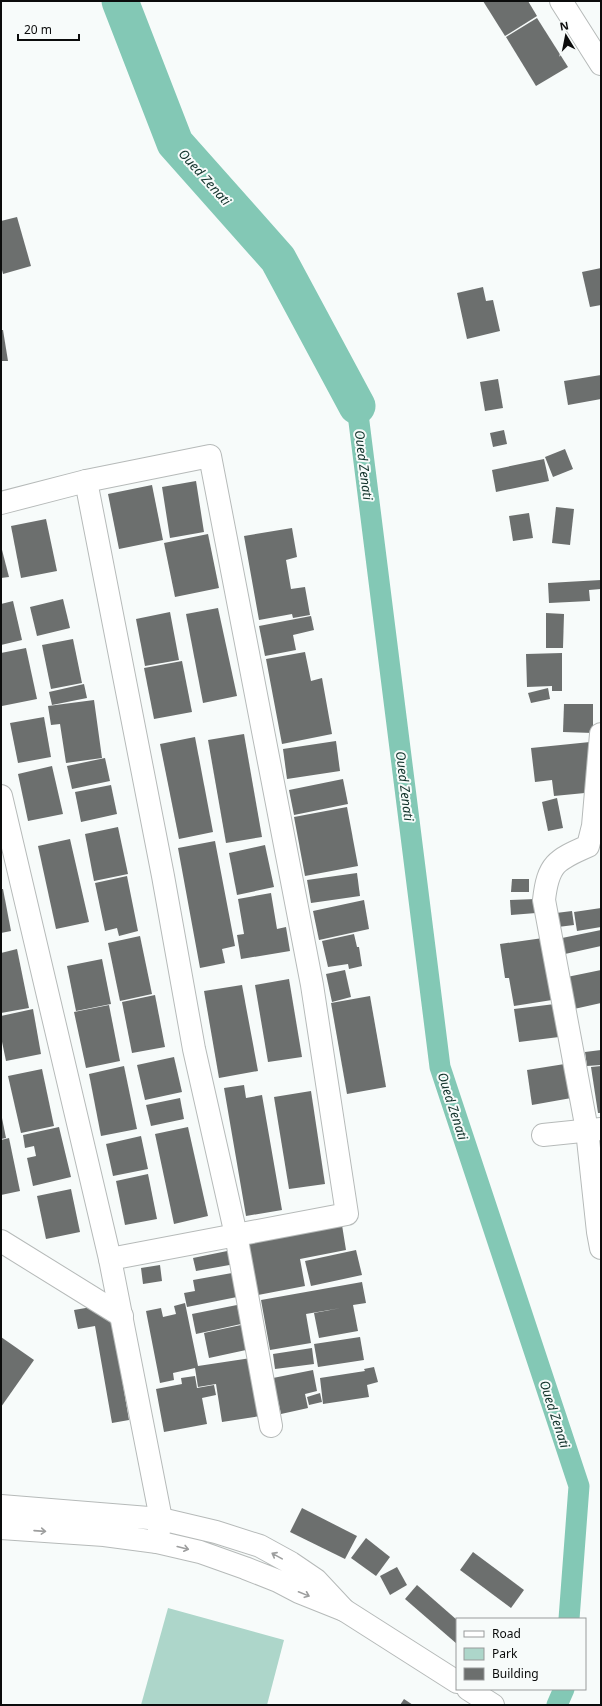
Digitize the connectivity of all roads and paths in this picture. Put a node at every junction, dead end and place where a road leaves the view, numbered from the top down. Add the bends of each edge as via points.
1 (561, 1) edge
2 (601, 64) edge
3 (86, 481) junction
4 (1, 503) edge
5 (601, 734) edge
6 (1, 796) edge
7 (594, 1130) edge
8 (543, 1135) dead end
9 (236, 1235) junction
10 (600, 1237) edge
11 (1, 1241) edge
12 (110, 1259) junction
13 (122, 1316) junction
14 (271, 1426) dead end
15 (1, 1506) edge
16 (162, 1519) junction
17 (1, 1528) edge
18 (157, 1542) junction
19 (344, 1610) junction
20 (456, 1681) edge
21 (470, 1690) edge
22 (493, 1705) edge

1 - 2 street
3 - 4 street
3 - 9 street via 194,1050
3 - 9 street via 210,456 312,985 347,1214
5 - 7 street via 593,826 588,846 566,855 554,866 546,881 544,900
6 - 12 street
7 - 8 street
7 - 10 street
9 - 12 street
9 - 14 street
11 - 13 street
12 - 13 street
13 - 16 street
15 - 16 street
16 - 18 street
19 -> 16 street via 316,1580 260,1546
17 -> 18 street via 104,1535
18 -> 19 street via 200,1552 278,1581
19 - 20 street
21 - 22 street

